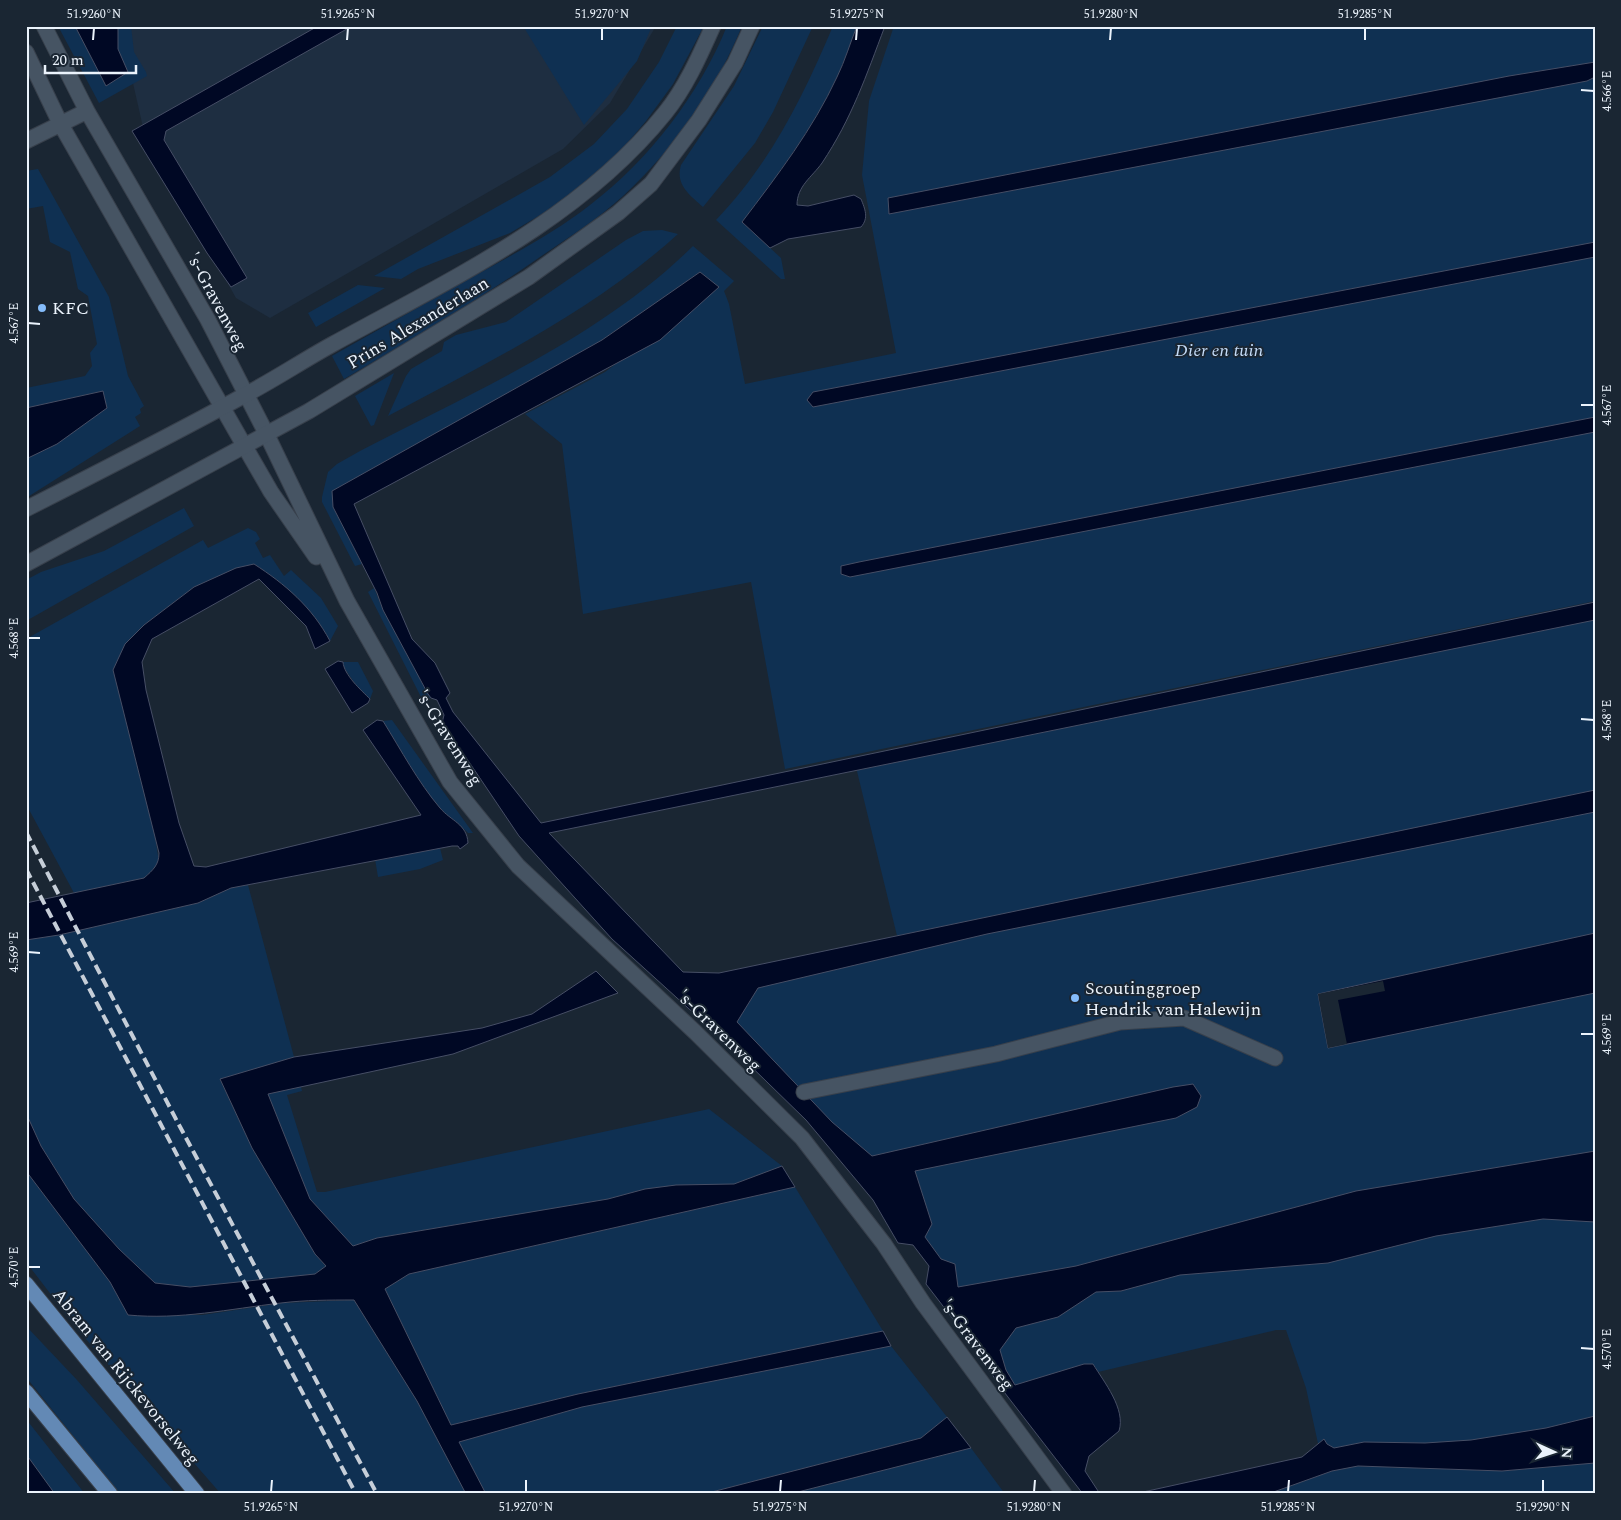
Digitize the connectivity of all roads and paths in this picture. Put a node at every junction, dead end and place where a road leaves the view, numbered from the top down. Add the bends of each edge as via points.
1 (44, 26) edge
2 (713, 26) edge
3 (752, 26) edge
4 (26, 52) edge
5 (87, 112) junction
6 (60, 123) junction
7 (26, 140) edge
8 (245, 395) junction
9 (222, 407) junction
10 (267, 435) junction
11 (245, 447) junction
12 (26, 509) edge
13 (26, 564) edge
14 (346, 601) junction
15 (1275, 1058) dead end
16 (804, 1092) dead end
17 (26, 1284) edge
18 (26, 1392) edge
19 (110, 1494) edge
20 (197, 1494) edge
21 (1064, 1494) edge

1 - 5 street, 's-Gravenweg
2 - 8 street, Prins Alexanderlaan via 698,59 667,111 626,157 580,197 514,244
3 - 10 street, Prins Alexanderlaan via 735,63 699,120 651,184 618,214 529,277
4 - 6 street, 's-Gravenweg
5 - 6 street
5 - 8 street, 's-Gravenweg via 208,320
6 - 7 street
6 - 9 street, 's-Gravenweg
8 - 9 street, Prins Alexanderlaan
8 - 10 street, 's-Gravenweg
9 - 11 street, 's-Gravenweg
9 - 12 street, Prins Alexanderlaan
10 - 11 street, Prins Alexanderlaan
10 - 14 street, 's-Gravenweg
11 - 13 street, Prins Alexanderlaan
11 - 14 street, 's-Gravenweg via 271,492
14 - 21 street, 's-Gravenweg via 450,782 518,866 695,1032 802,1138 884,1244 923,1303
15 - 16 street via 1184,1018 1120,1022 996,1054
17 - 20 main road, Abram van Rijckevorselweg
18 - 19 main road

